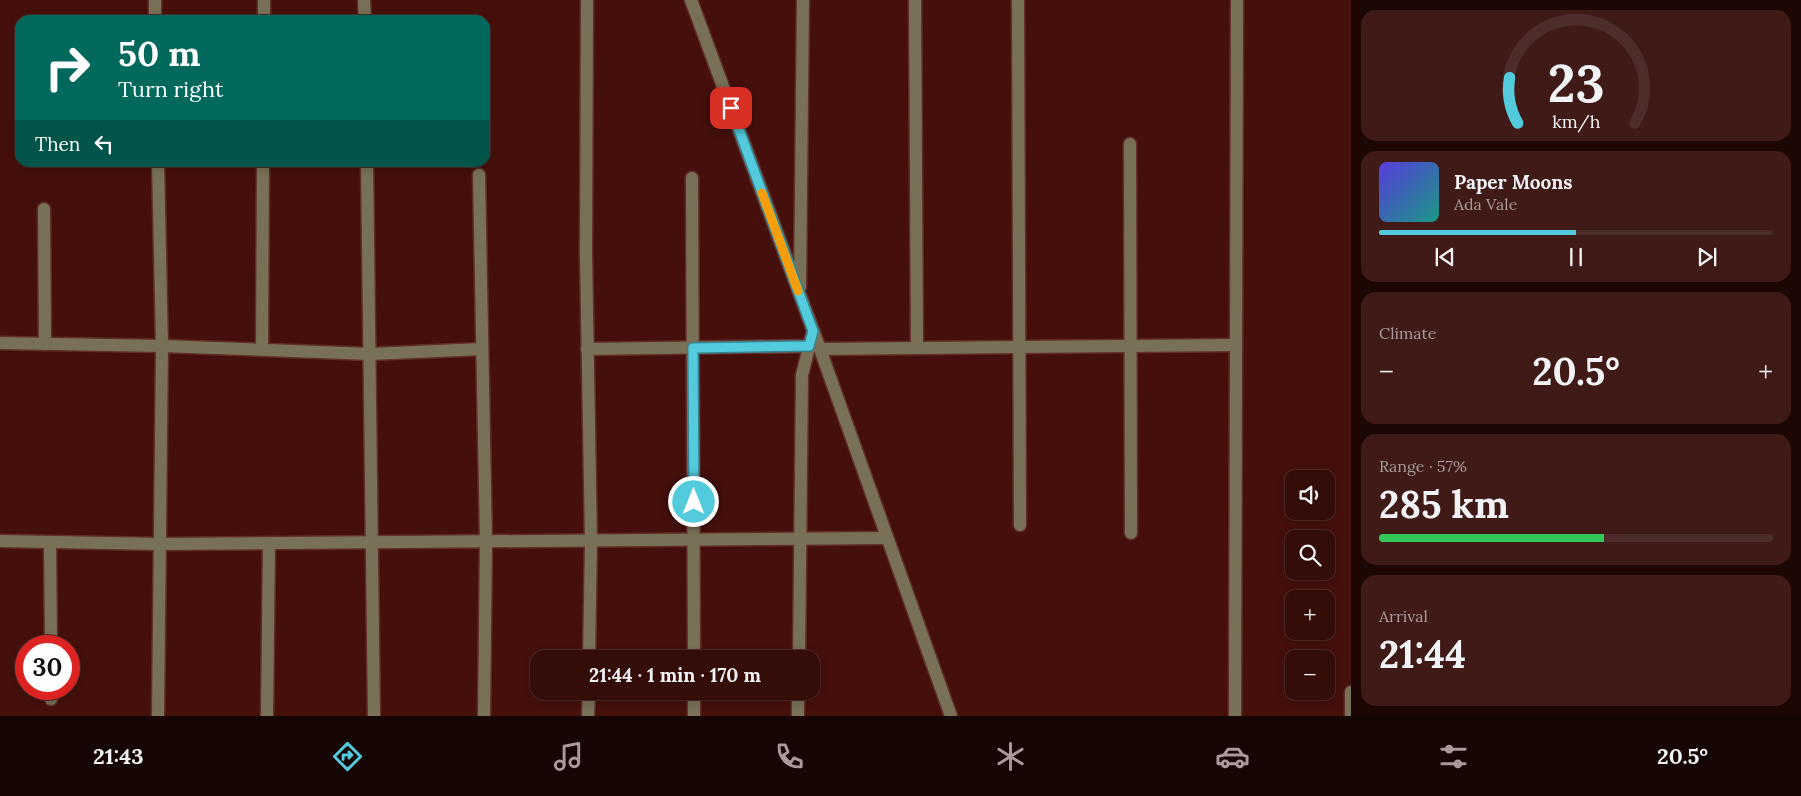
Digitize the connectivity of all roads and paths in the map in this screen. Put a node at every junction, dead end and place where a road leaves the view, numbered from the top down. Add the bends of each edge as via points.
1 (155, 0) edge
2 (264, 0) edge
3 (364, 0) edge
4 (587, 0) edge
5 (691, 0) edge
6 (803, 0) edge
7 (915, 0) edge
8 (1018, 0) edge
9 (1236, 0) edge
10 (155, 15) edge
11 (264, 15) edge
12 (365, 15) edge
13 (1130, 144) dead end
14 (158, 167) edge
15 (263, 167) edge
16 (367, 167) edge
17 (479, 175) dead end
18 (692, 178) dead end
19 (44, 209) dead end
20 (800, 295) junction
21 (0, 343) edge
22 (45, 344) junction
23 (1236, 345) junction
24 (162, 346) junction
25 (1129, 346) junction
26 (814, 347) junction
27 (1018, 347) junction
28 (693, 348) junction
29 (917, 348) junction
30 (482, 349) junction
31 (587, 349) junction
32 (262, 350) junction
33 (370, 354) junction
34 (1020, 524) dead end
35 (1131, 533) dead end
36 (887, 538) junction
37 (800, 540) junction
38 (694, 541) junction
39 (0, 542) edge
40 (50, 542) junction
41 (486, 542) junction
42 (590, 542) junction
43 (269, 543) junction
44 (374, 543) junction
45 (160, 544) junction
46 (51, 635) edge
47 (589, 650) edge
48 (694, 650) edge
49 (799, 650) edge
50 (1351, 692) edge
51 (589, 700) edge
52 (694, 700) edge
53 (798, 700) edge
54 (158, 716) edge
55 (267, 716) edge
56 (374, 716) edge
57 (484, 716) edge
58 (588, 716) edge
59 (694, 716) edge
60 (798, 716) edge
61 (951, 716) edge
62 (1235, 716) edge
63 (1351, 716) edge

1 - 10 street
2 - 11 street
3 - 12 street
4 - 31 street
5 - 20 street
6 - 20 street
7 - 29 street
8 - 27 street
9 - 23 street
13 - 25 street
14 - 24 street
15 - 32 street
16 - 33 street
17 - 30 street
18 - 28 street
19 - 22 street
20 - 26 street via 813,331
21 - 22 street
22 - 24 street
23 - 25 street
23 - 62 street
24 - 32 street
24 - 45 street
25 - 27 street
25 - 35 street
26 - 28 street
26 - 29 street
26 - 36 street
26 - 37 street via 802,375
27 - 29 street
27 - 34 street
28 - 31 street
28 - 38 street
30 - 33 street
30 - 41 street
31 - 42 street
32 - 33 street
33 - 44 street
36 - 37 street
36 - 61 street
37 - 38 street
37 - 49 street
38 - 42 street
38 - 48 street
39 - 40 street
40 - 45 street
40 - 46 street
41 - 42 street
41 - 44 street
41 - 57 street
42 - 47 street
43 - 44 street
43 - 45 street
43 - 55 street
44 - 56 street
45 - 54 street
50 - 63 street
51 - 58 street
52 - 59 street
53 - 60 street

